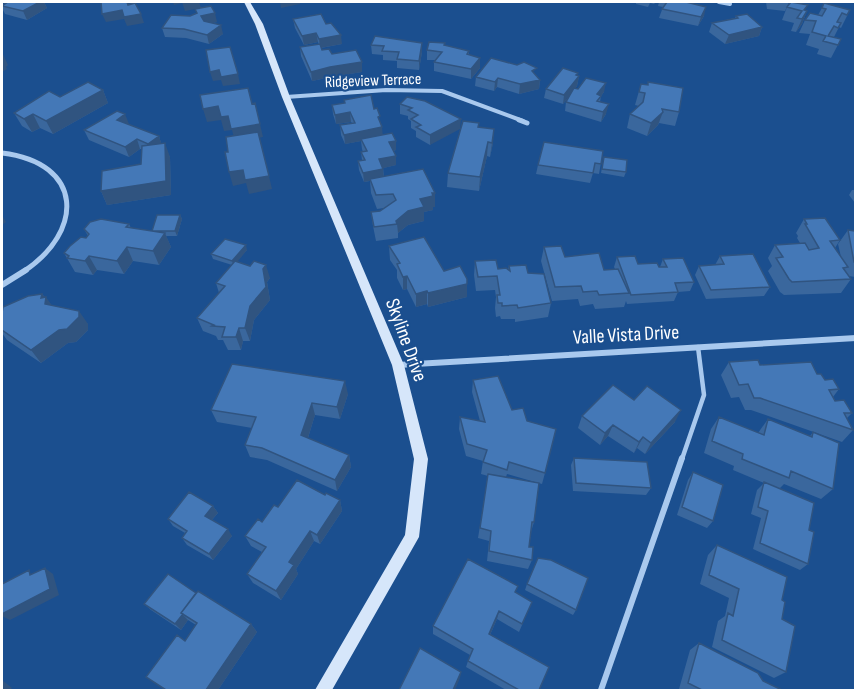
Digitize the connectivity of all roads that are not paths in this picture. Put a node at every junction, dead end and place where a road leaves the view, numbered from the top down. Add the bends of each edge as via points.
1 (247, 2) edge
2 (719, 2) edge
3 (730, 4) dead end
4 (286, 97) junction
5 (527, 123) dead end
6 (2, 153) edge
7 (2, 285) edge
8 (855, 338) edge
9 (698, 347) junction
10 (398, 365) junction
11 (323, 690) edge
12 (602, 690) edge

1 - 4 street, Skyline Drive
2 - 3 street
4 - 5 street, Ridgeview Terrace via 386,90 442,92
4 - 10 street, Skyline Drive
6 - 7 street via 48,166 62,180 68,201 64,228 52,249
8 - 9 street, Valle Vista Drive
9 - 10 street, Valle Vista Drive
9 - 12 lane via 704,394
10 - 11 street, Skyline Drive via 421,459 412,537

